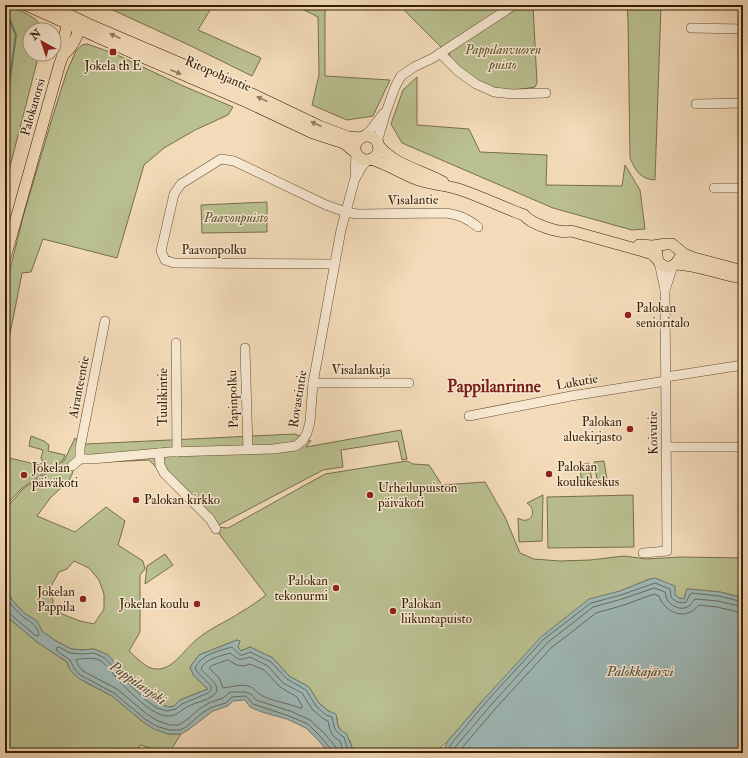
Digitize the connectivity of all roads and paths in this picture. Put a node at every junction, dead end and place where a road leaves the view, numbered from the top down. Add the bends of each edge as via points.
1 (26, 5) edge
2 (49, 5) edge
3 (514, 5) edge
4 (70, 20) junction
5 (81, 25) junction
6 (691, 28) dead end
7 (743, 29) edge
8 (440, 53) junction
9 (63, 55) junction
10 (546, 93) dead end
11 (743, 103) edge
12 (696, 104) dead end
13 (386, 112) junction
14 (362, 137) junction
15 (378, 144) junction
16 (355, 152) junction
17 (370, 160) junction
18 (355, 178) junction
19 (714, 188) dead end
20 (743, 188) edge
21 (458, 189) junction
22 (346, 212) junction
23 (478, 227) dead end
24 (626, 245) junction
25 (663, 245) junction
26 (677, 248) junction
27 (5, 258) edge
28 (658, 260) junction
29 (335, 264) junction
30 (674, 265) junction
31 (743, 271) edge
32 (743, 278) edge
33 (665, 290) junction
34 (105, 321) dead end
35 (176, 342) dead end
36 (245, 348) dead end
37 (743, 364) edge
38 (666, 379) junction
39 (313, 383) junction
40 (409, 383) dead end
41 (469, 416) dead end
42 (667, 447) junction
43 (743, 447) edge
44 (248, 449) junction
45 (177, 452) junction
46 (159, 453) junction
47 (80, 458) junction
48 (72, 466) dead end
49 (216, 529) dead end
50 (644, 553) dead end

1 - 4 main road
2 - 4 main road
3 - 8 street
4 - 5 main road, Ritopohjantie
4 - 9 main road, Palokanorsi via 63,38
5 - 9 main road, Palokanorsi via 72,46
14 -> 5 main road, Ritopohjantie via 348,137 325,128 252,94
5 -> 16 main road, Ritopohjantie via 147,60 248,102 313,133 344,144
6 - 7 street
8 - 10 street via 458,71 476,84 494,92
8 - 13 street via 402,76 395,86
9 - 27 main road, Palokanorsi
11 - 12 street
13 - 14 street
13 - 15 street
14 - 15 main road via 372,138
14 - 16 main road via 354,146
15 - 17 main road via 378,153
15 - 21 main road via 396,160
16 - 17 main road via 361,159
16 - 18 street, Rovastintie
17 - 18 street, Rovastintie via 362,166
17 - 21 main road via 384,163 431,184
18 - 22 street, Rovastintie
19 - 20 street
21 - 24 main road via 524,215 546,227
22 - 23 street, Visalantie via 446,213 459,216
22 - 29 street, Rovastintie
22 - 29 street, Paavonpolku via 234,161 221,159 181,184 174,194 161,251 165,260 174,263
24 - 25 main road
24 - 28 main road via 648,252
25 - 26 main road via 672,244
25 - 28 main road via 658,249
26 - 30 main road via 680,256
26 - 31 main road via 694,258
28 - 30 main road via 665,266
28 - 33 street, Koivutie
29 - 39 street, Rovastintie
30 - 32 main road via 688,265
30 - 33 street, Koivutie
33 - 38 street, Koivutie
34 - 47 street, Airanteentie
35 - 45 street, Tuulikintie
36 - 44 street, Papinpolku
37 - 38 street, Lukutie
38 - 41 street, Lukutie
38 - 42 street, Koivutie
39 - 40 street, Visalankuja
39 - 44 street, Rovastintie via 310,422 303,440 296,446
42 - 43 street
42 - 50 street, Koivutie via 667,552
44 - 45 street, Rovastintie
45 - 46 street, Rovastintie
46 - 47 street, Rovastintie
46 - 49 street via 164,473 210,519
47 - 48 street

